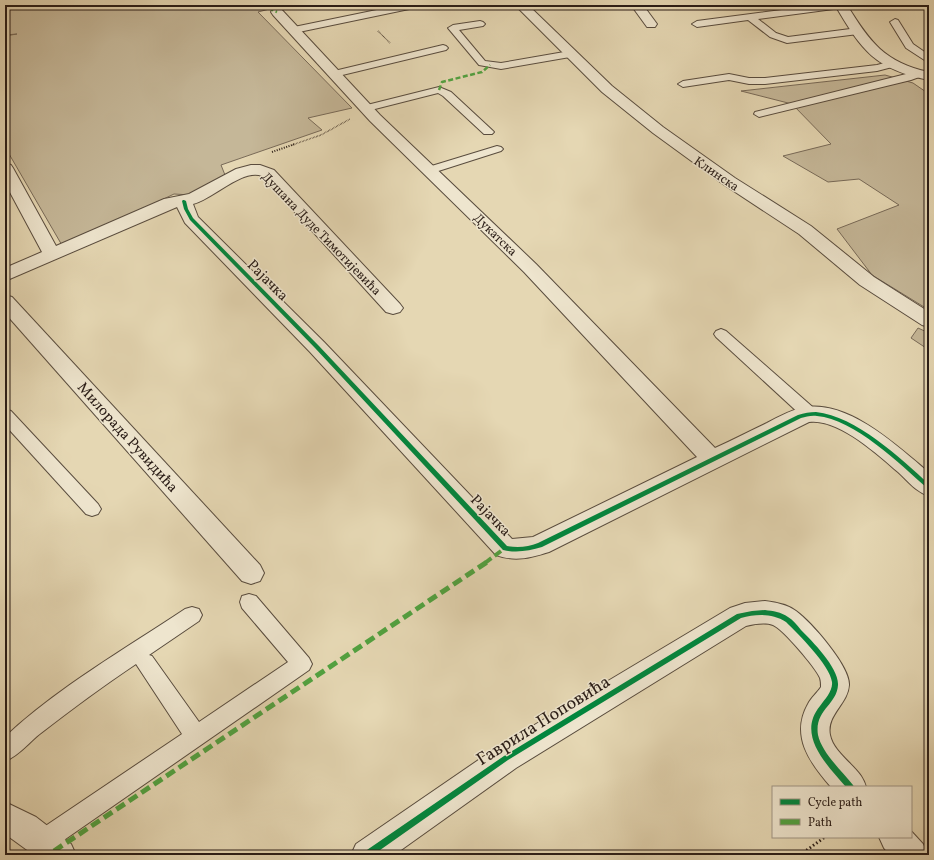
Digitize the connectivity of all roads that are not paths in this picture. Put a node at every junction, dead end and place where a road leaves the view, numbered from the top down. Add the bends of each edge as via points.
1 (414, 5) edge
2 (500, 5) edge
3 (521, 5) edge
4 (637, 5) edge
5 (841, 5) edge
6 (486, 7) dead end
7 (277, 12) dead end
8 (749, 16) junction
9 (895, 22) dead end
10 (480, 24) dead end
11 (651, 24) dead end
12 (697, 24) dead end
13 (294, 30) junction
14 (858, 31) junction
15 (443, 48) dead end
16 (570, 54) junction
17 (929, 60) edge
18 (892, 64) junction
19 (334, 74) junction
20 (924, 75) edge
21 (683, 84) dead end
22 (367, 108) junction
23 (759, 114) dead end
24 (488, 132) dead end
25 (496, 149) dead end
26 (5, 168) edge
27 (429, 170) junction
28 (184, 201) junction
29 (52, 254) junction
30 (5, 275) edge
31 (5, 301) edge
32 (393, 308) dead end
33 (929, 321) edge
34 (721, 334) dead end
35 (810, 414) junction
36 (5, 416) edge
37 (712, 459) junction
38 (929, 487) edge
39 (92, 509) dead end
40 (251, 573) dead end
41 (249, 602) dead end
42 (192, 615) dead end
43 (144, 662) dead end
44 (196, 736) junction
45 (5, 751) edge
46 (850, 786) edge
47 (5, 817) edge
48 (896, 838) edge
49 (51, 848) edge
50 (367, 855) edge
51 (912, 855) edge

1 - 13 lane
2 - 6 lane
3 - 16 street, Клинска
4 - 11 street
5 - 8 lane
5 - 14 street
7 - 13 street, Дукатска
8 - 12 lane
8 - 14 lane via 773,35 788,40
9 - 17 lane via 909,46
10 - 16 lane via 453,28 482,62 501,66
13 - 19 street, Дукатска
14 - 18 street via 878,55
15 - 19 lane
16 - 33 street, Клинска via 607,89 677,144 805,230 867,281
18 - 20 street
18 - 21 lane via 878,68 765,81 729,77
19 - 22 street, Дукатска
20 - 23 lane
22 - 24 lane via 439,90 447,94
22 - 27 street, Дукатска
25 - 27 lane
26 - 29 street
27 - 37 street, Дукатска via 530,268
28 - 29 street, Душана Дуде Тимотијевића via 170,203
28 - 32 street, Душана Дуде Тимотијевића via 195,198 246,170 259,168 268,173
28 - 37 street, Рајачка via 191,219 317,346 505,548 527,549 540,545
29 - 30 street, Душана Дуде Тимотијевића
31 - 40 street, Милорада Рувидића
34 - 35 lane
35 - 37 street, Рајачка via 800,416
35 - 38 street, Рајачка via 835,418 856,428
36 - 39 lane
41 - 44 lane via 302,664
42 - 45 lane via 82,688 25,732
43 - 44 lane
44 - 49 lane
46 - 50 street, Гаврила Поповића via 829,761 815,735 817,716 835,690 835,680 829,667 788,620 761,612 750,613 739,616 506,758
47 - 49 street via 25,828
48 - 51 street

